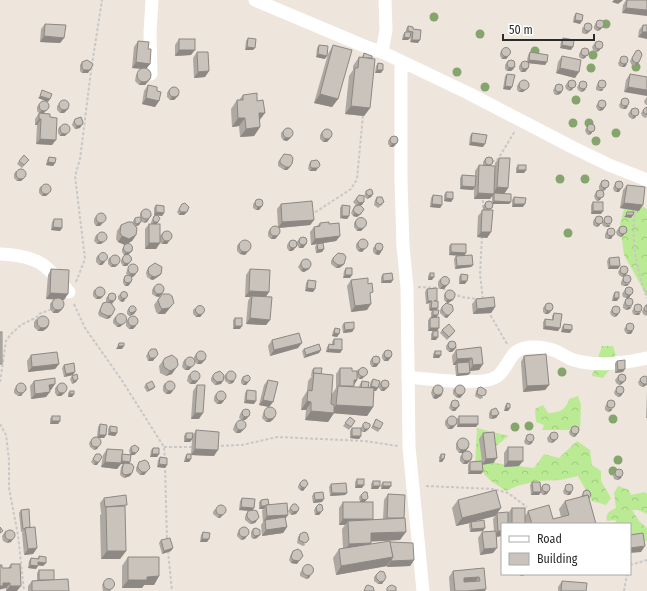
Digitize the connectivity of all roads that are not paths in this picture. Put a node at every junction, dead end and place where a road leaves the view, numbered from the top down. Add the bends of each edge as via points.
1 (152, 0) edge
2 (255, 0) edge
3 (385, 0) edge
4 (382, 52) junction
5 (401, 62) junction
6 (151, 74) edge
7 (647, 180) edge
8 (0, 254) edge
9 (69, 292) edge
10 (647, 358) edge
11 (408, 377) junction
12 (423, 591) edge

1 - 6 street
2 - 4 street
3 - 4 street via 386,30
4 - 5 street
5 - 7 street via 609,165
5 - 11 street via 403,246 407,286
8 - 9 street via 40,262
10 - 11 street via 608,363 583,362 567,358 551,349 524,348 513,354 502,372 491,379 466,381
11 - 12 street via 409,448

